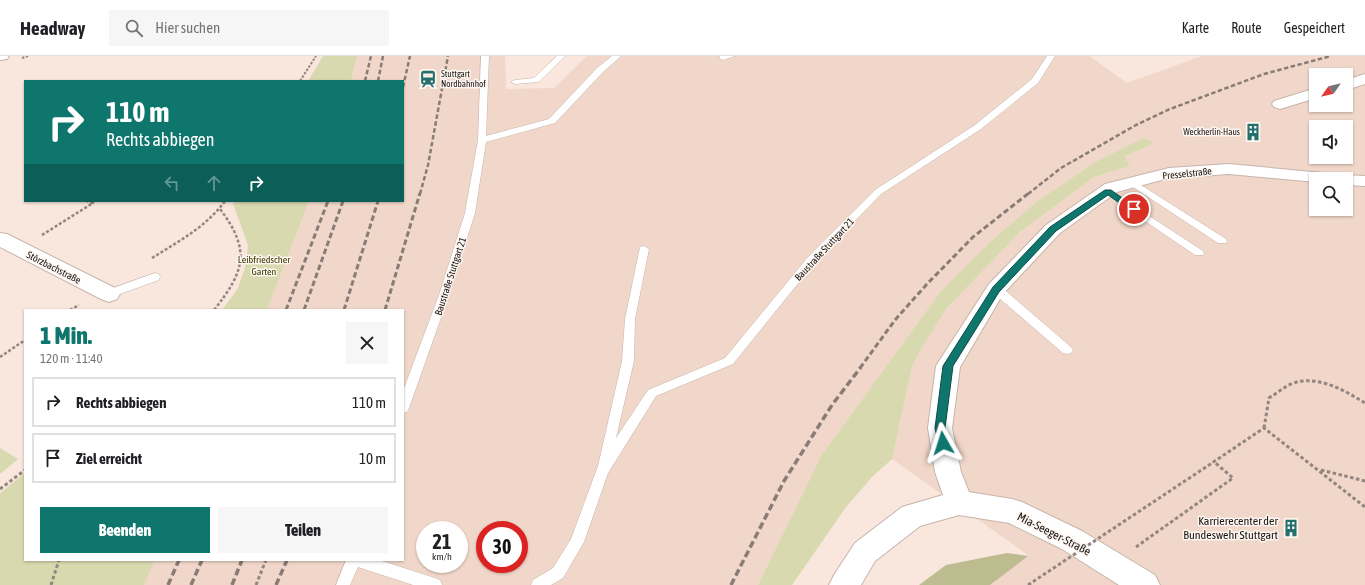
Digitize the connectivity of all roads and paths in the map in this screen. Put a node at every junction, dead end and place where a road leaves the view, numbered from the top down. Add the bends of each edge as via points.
1 (316, 56) edge
2 (485, 56) edge
3 (561, 56) edge
4 (617, 56) edge
5 (1051, 56) edge
6 (1365, 79) edge
7 (301, 80) edge
8 (515, 82) dead end
9 (1353, 83) edge
10 (1309, 95) edge
11 (1280, 104) dead end
12 (482, 140) junction
13 (1309, 176) edge
14 (1353, 180) edge
15 (1365, 181) edge
16 (1133, 182) junction
17 (1108, 192) junction
18 (90, 202) edge
19 (224, 202) edge
20 (220, 209) junction
21 (0, 239) edge
22 (1222, 241) dead end
23 (20, 249) junction
24 (644, 249) dead end
25 (1199, 253) dead end
26 (147, 262) dead end
27 (155, 277) dead end
28 (996, 289) junction
29 (109, 294) joint
30 (215, 309) edge
31 (24, 341) edge
32 (1067, 350) dead end
33 (0, 356) edge
34 (1365, 402) edge
35 (404, 405) edge
36 (1264, 428) junction
37 (1213, 461) junction
38 (1318, 470) junction
39 (24, 471) edge
40 (602, 472) junction
41 (1365, 481) edge
42 (0, 489) edge
43 (959, 503) junction
44 (1365, 507) edge
45 (59, 561) edge
46 (266, 561) edge
47 (352, 561) edge
48 (361, 561) edge
49 (1111, 564) junction
50 (51, 585) edge
51 (256, 585) edge
52 (343, 585) edge
53 (436, 585) edge
54 (538, 585) edge
55 (844, 585) edge
56 (1028, 585) edge
57 (1145, 585) edge

1 - 7 path
2 - 12 lane, Baustraße Stuttgart 21
3 - 8 lane via 536,80
4 - 12 lane via 552,120
5 - 40 lane, Baustraße Stuttgart 21 via 1035,81 978,127 878,192 812,259 729,361 652,393
6 - 9 street
10 - 11 street
12 - 35 lane, Baustraße Stuttgart 21 via 470,212 444,295
13 - 16 street, Presselstraße via 1229,169 1169,173
14 - 15 street
16 - 17 street, Presselstraße via 1112,188
16 - 22 lane
17 - 25 lane
17 - 28 street, Presselstraße via 1053,229
18 - 23 path via 93,203
19 - 20 path
20 - 26 path via 203,225
20 - 30 path via 241,246 238,269 230,289
21 - 23 street, Störzbachstraße
23 - 29 street, Störzbachstraße
24 - 40 lane, Baustraße Stuttgart 21 via 630,319 628,361
27 - 29 lane
28 - 32 lane
28 - 43 street, Presselstraße via 948,366 940,428 948,472
31 - 33 path
34 - 36 path via 1344,390 1320,382 1298,382 1268,398
36 - 37 path
36 - 38 path
37 - 49 path via 1233,478
37 - 56 path, bridge
38 - 41 path
38 - 44 path
39 - 42 path
40 - 54 lane, Baustraße Stuttgart 21 via 578,542 558,573
43 - 49 street, Mia-Seeger-Straße via 1012,511 1072,540
43 - 55 street, Mia-Seeger-Straße via 912,516 864,552
45 - 50 path
46 - 51 path
47 - 52 lane
48 - 53 lane
49 - 57 street, Mia-Seeger-Straße

